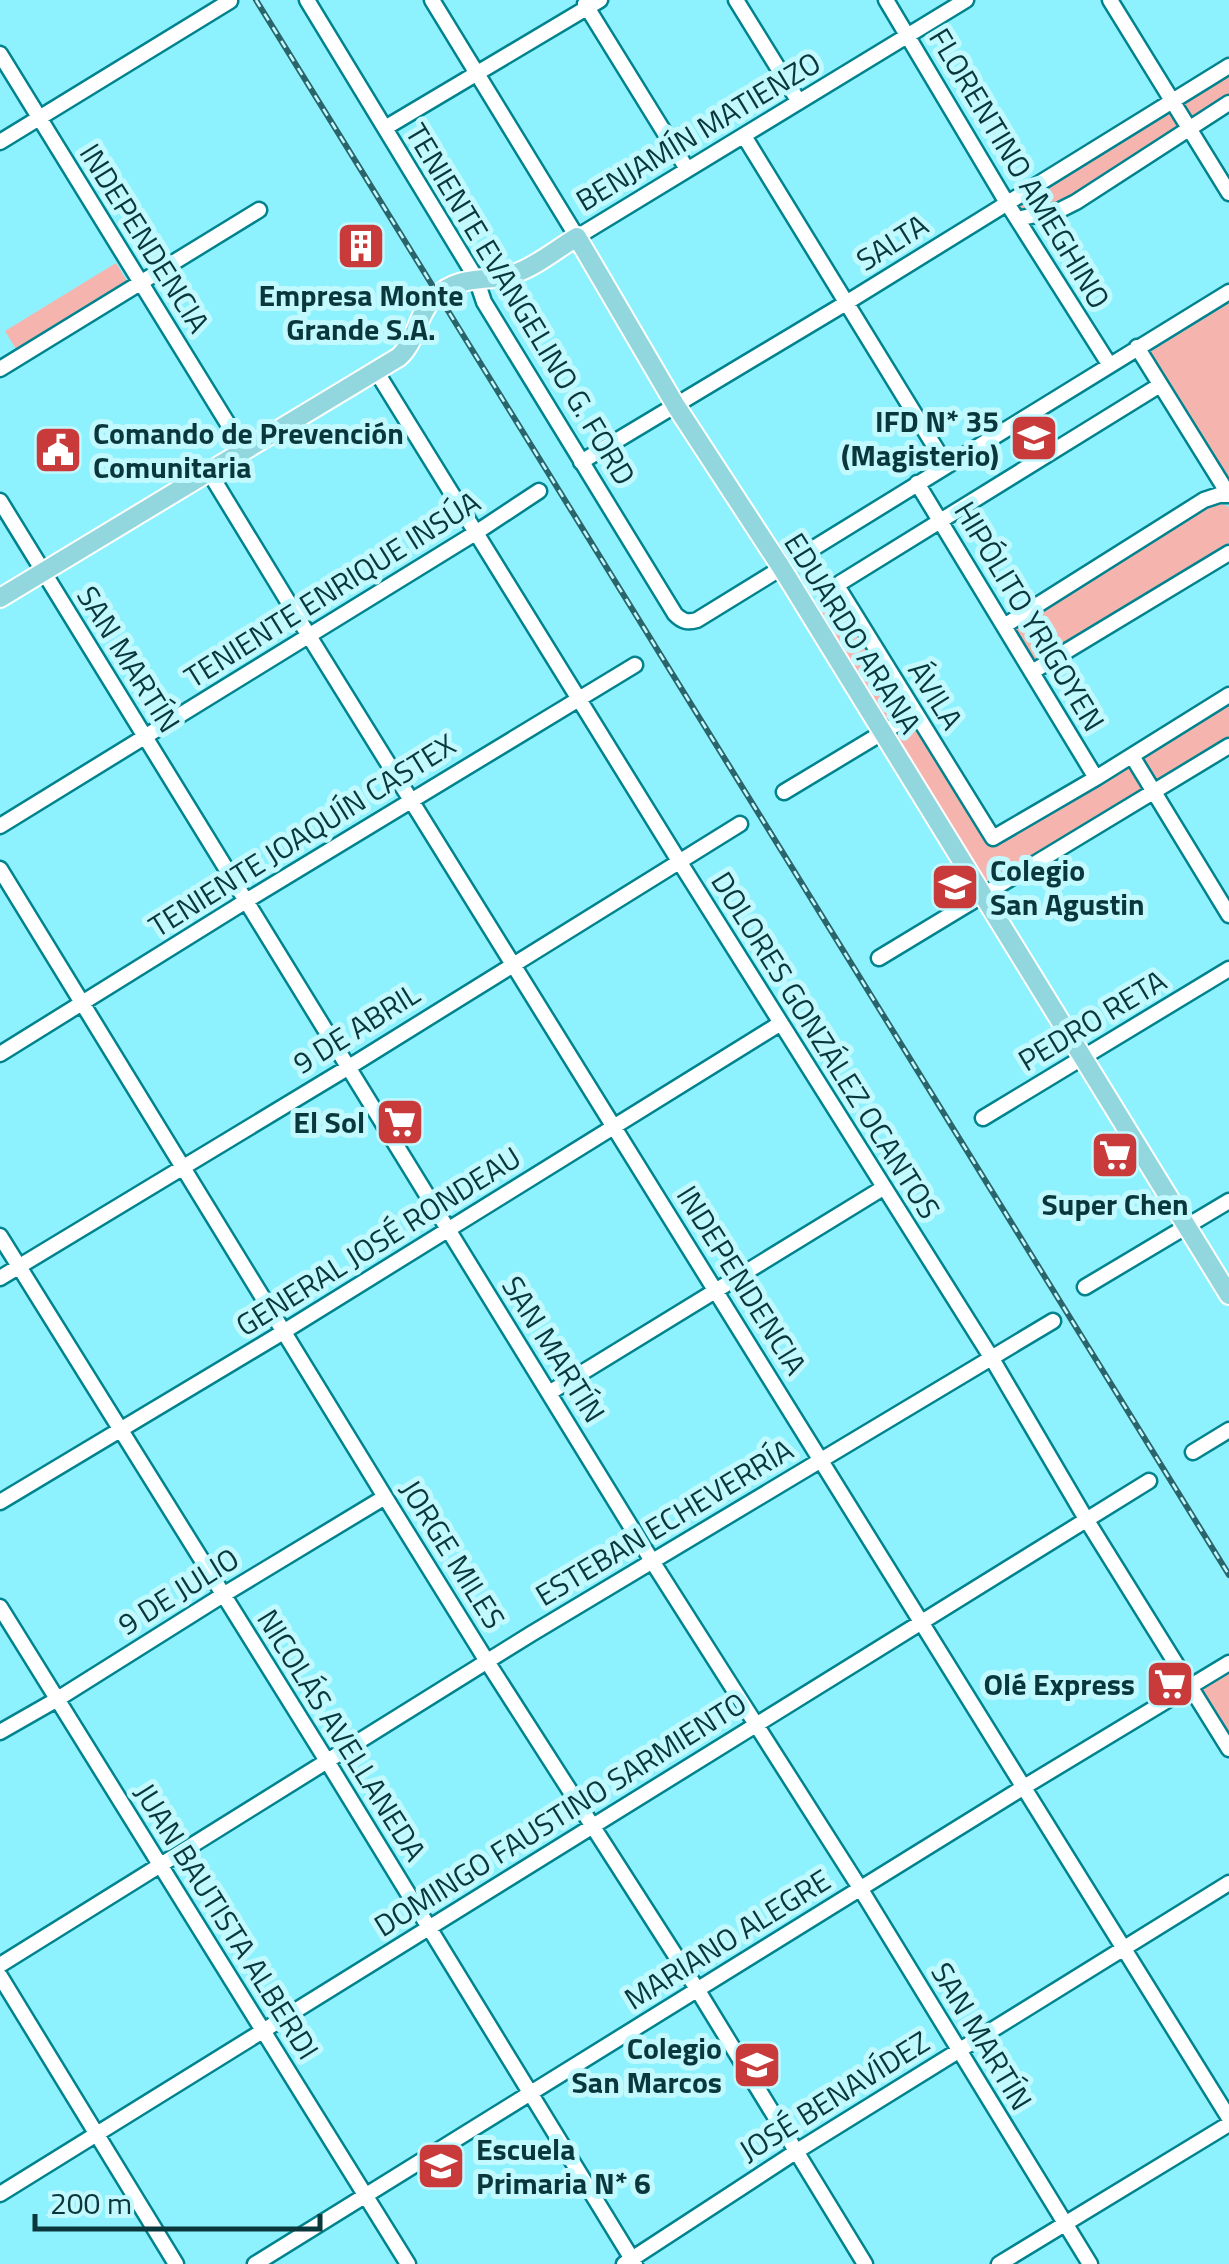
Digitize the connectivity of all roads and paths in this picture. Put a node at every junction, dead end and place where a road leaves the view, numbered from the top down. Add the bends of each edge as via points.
1 (307, 0) edge
2 (432, 0) edge
3 (736, 0) edge
4 (886, 0) edge
5 (966, 0) edge
6 (1110, 0) edge
7 (230, 1) edge
8 (590, 3) edge
9 (907, 35) junction
10 (0, 54) edge
11 (1229, 66) edge
12 (477, 74) junction
13 (1172, 101) junction
14 (798, 102) junction
15 (1229, 103) edge
16 (38, 118) junction
17 (385, 128) junction
18 (1189, 129) junction
19 (744, 136) junction
20 (0, 142) edge
21 (687, 169) junction
22 (1229, 193) edge
23 (1007, 203) junction
24 (259, 210) dead end
25 (1017, 219) junction
26 (577, 237) junction
27 (476, 278) junction
28 (139, 283) junction
29 (1229, 292) edge
30 (846, 304) junction
31 (1137, 347) junction
32 (1109, 364) junction
33 (0, 369) edge
34 (376, 371) junction
35 (1160, 385) junction
36 (676, 406) junction
37 (244, 450) junction
38 (582, 462) junction
39 (946, 465) junction
40 (210, 472) junction
41 (918, 483) junction
42 (540, 491) dead end
43 (1229, 495) edge
44 (0, 501) edge
45 (940, 520) junction
46 (476, 532) junction
47 (1229, 553) edge
48 (781, 567) junction
49 (43, 572) junction
50 (0, 598) edge
51 (1004, 626) junction
52 (309, 636) junction
53 (635, 665) dead end
54 (1032, 672) junction
55 (1229, 695) edge
56 (580, 698) junction
57 (915, 713) junction
58 (882, 733) junction
59 (145, 738) junction
60 (1229, 746) edge
61 (1132, 756) junction
62 (1096, 778) junction
63 (1154, 791) junction
64 (784, 792) dead end
65 (411, 800) junction
66 (740, 824) dead end
67 (0, 826) edge
68 (678, 861) junction
69 (0, 869) edge
70 (982, 895) junction
71 (246, 901) junction
72 (1229, 915) edge
73 (879, 958) dead end
74 (512, 964) junction
75 (1229, 969) edge
76 (82, 1003) junction
77 (782, 1023) junction
78 (0, 1054) edge
79 (1084, 1058) junction
80 (349, 1067) junction
81 (982, 1118) dead end
82 (614, 1128) junction
83 (182, 1166) junction
84 (883, 1188) junction
85 (1229, 1202) edge
86 (1187, 1227) junction
87 (448, 1229) junction
88 (0, 1236) edge
89 (19, 1266) junction
90 (0, 1278) edge
91 (1085, 1287) dead end
92 (716, 1291) junction
93 (1229, 1295) edge
94 (1054, 1321) dead end
95 (283, 1332) junction
96 (991, 1357) junction
97 (549, 1393) junction
98 (1229, 1430) edge
99 (120, 1431) junction
100 (1193, 1452) dead end
101 (821, 1458) junction
102 (1149, 1481) dead end
103 (385, 1497) junction
104 (0, 1502) edge
105 (1086, 1518) junction
106 (652, 1561) junction
107 (222, 1595) junction
108 (0, 1607) edge
109 (922, 1620) junction
110 (1229, 1662) edge
111 (488, 1663) junction
112 (1192, 1686) junction
113 (56, 1700) junction
114 (756, 1726) junction
115 (0, 1732) edge
116 (1229, 1750) edge
117 (327, 1761) junction
118 (1024, 1787) junction
119 (593, 1827) junction
120 (159, 1864) junction
121 (1229, 1883) edge
122 (860, 1888) junction
123 (429, 1927) junction
124 (1123, 1949) junction
125 (0, 1964) edge
126 (0, 1976) edge
127 (698, 1989) junction
128 (262, 2031) junction
129 (959, 2051) junction
130 (531, 2093) junction
131 (1229, 2121) edge
132 (96, 2134) junction
133 (797, 2151) junction
134 (0, 2194) edge
135 (364, 2196) junction
136 (1065, 2222) junction
137 (630, 2262) edge
138 (176, 2264) edge
139 (255, 2264) edge
140 (408, 2264) edge
141 (865, 2264) edge
142 (999, 2264) edge
143 (1090, 2264) edge

1 - 17 street, TENIENTE EVANGELINO G. FORD
2 - 12 street, EDUARDO ARANA
3 - 14 street
4 - 9 street, FLORENTINO AMEGHINO
5 - 9 street, BENJAMÍN MATIENZO
6 - 13 street
7 - 16 street
8 - 12 street
8 - 21 street
9 - 14 street, BENJAMÍN MATIENZO
9 - 23 street, FLORENTINO AMEGHINO
10 - 16 street, INDEPENDENCIA
11 - 13 street, SALTA
12 - 17 street
12 - 26 street, EDUARDO ARANA
13 - 18 street
13 - 23 street, SALTA
14 - 19 street, BENJAMÍN MATIENZO
15 - 18 street
16 - 20 street
16 - 28 street, INDEPENDENCIA
17 - 27 street, TENIENTE EVANGELINO G. FORD
18 - 22 street
18 - 25 street via 1076,202
19 - 21 street, BENJAMÍN MATIENZO
19 - 30 street, HIPÓLITO YRIGOYEN
21 - 26 street, BENJAMÍN MATIENZO
23 - 25 street, FLORENTINO AMEGHINO
23 - 30 street, SALTA
24 - 28 street
25 - 32 street, FLORENTINO AMEGHINO
26 - 27 main road, BENJAMÍN MATIENZO via 516,273
26 - 36 main road, EDUARDO ARANA
27 - 34 main road, BENJAMÍN MATIENZO via 432,300 406,351
27 - 38 street, TENIENTE EVANGELINO G. FORD via 484,302
28 - 33 street
28 - 37 street, INDEPENDENCIA
29 - 31 street
30 - 36 street, SALTA
30 - 39 street, HIPÓLITO YRIGOYEN
31 - 32 street
31 - 35 street
32 - 39 street
34 - 37 main road
34 - 46 street, DOLORES GONZÁLEZ OCANTOS
35 - 43 street
35 - 45 street
36 - 38 street, SALTA
36 - 48 main road, EDUARDO ARANA
37 - 40 main road
38 - 48 street, TENIENTE EVANGELINO G. FORD via 680,620 697,620
39 - 41 street
40 - 49 main road
40 - 52 street, INDEPENDENCIA
41 - 45 street, HIPÓLITO YRIGOYEN
41 - 48 street
42 - 46 street, TENIENTE ENRIQUE INSÚA
43 - 51 street via 1204,500
44 - 49 street, SAN MARTÍN
45 - 51 street, HIPÓLITO YRIGOYEN
45 - 57 street, ÁVILA via 840,583 840,595
46 - 52 street, TENIENTE ENRIQUE INSÚA
46 - 56 street, DOLORES GONZÁLEZ OCANTOS
47 - 54 street
48 - 58 main road, EDUARDO ARANA
49 - 50 main road
49 - 59 street, SAN MARTÍN
51 - 54 street, HIPÓLITO YRIGOYEN
52 - 59 street, TENIENTE ENRIQUE INSÚA
52 - 65 street, INDEPENDENCIA
53 - 56 street, TENIENTE JOAQUÍN CASTEX
54 - 62 street, HIPÓLITO YRIGOYEN
55 - 61 street
56 - 65 street, TENIENTE JOAQUÍN CASTEX
56 - 68 street, DOLORES GONZÁLEZ OCANTOS
57 - 58 street
57 - 62 street, ÁVILA via 996,838
58 - 64 street
58 - 70 main road, EDUARDO ARANA
59 - 67 street, TENIENTE ENRIQUE INSÚA
59 - 71 street, SAN MARTÍN
60 - 63 street
61 - 62 street
61 - 63 street, HIPÓLITO YRIGOYEN
63 - 70 street
63 - 72 street, HIPÓLITO YRIGOYEN
65 - 71 street, TENIENTE JOAQUÍN CASTEX
65 - 74 street, INDEPENDENCIA
66 - 68 street, 9 DE ABRIL
68 - 74 street, 9 DE ABRIL
68 - 77 street, DOLORES GONZÁLEZ OCANTOS
69 - 76 street, JORGE MILES
70 - 73 street
70 - 79 main road, EDUARDO ARANA
71 - 76 street, TENIENTE JOAQUÍN CASTEX
71 - 80 street, SAN MARTÍN
74 - 80 street, 9 DE ABRIL
74 - 82 street, INDEPENDENCIA
75 - 79 street, PEDRO RETA
76 - 78 street, TENIENTE JOAQUÍN CASTEX
76 - 83 street, JORGE MILES
77 - 82 street, GENERAL JOSÉ RONDEAU
77 - 84 street, DOLORES GONZÁLEZ OCANTOS
79 - 81 street, PEDRO RETA
79 - 86 main road, EDUARDO ARANA
80 - 83 street, 9 DE ABRIL
80 - 87 street, SAN MARTÍN
82 - 87 street, GENERAL JOSÉ RONDEAU
82 - 92 street, INDEPENDENCIA
83 - 89 street, 9 DE ABRIL
83 - 95 street, JORGE MILES
84 - 92 street
84 - 96 street, DOLORES GONZÁLEZ OCANTOS
85 - 86 street
86 - 91 street
86 - 93 main road, EDUARDO ARANA
87 - 95 street, GENERAL JOSÉ RONDEAU
87 - 97 street, SAN MARTÍN
88 - 89 street, NICOLÁS AVELLANEDA
89 - 90 street, 9 DE ABRIL
89 - 99 street, NICOLÁS AVELLANEDA
92 - 97 street
92 - 101 street, INDEPENDENCIA
94 - 96 street, ESTEBAN ECHEVERRÍA
95 - 99 street, GENERAL JOSÉ RONDEAU
95 - 103 street, JORGE MILES
96 - 101 street, ESTEBAN ECHEVERRÍA
96 - 105 street, DOLORES GONZÁLEZ OCANTOS
97 - 106 street, SAN MARTÍN
98 - 100 street
99 - 104 street, GENERAL JOSÉ RONDEAU
99 - 107 street, NICOLÁS AVELLANEDA
101 - 106 street, ESTEBAN ECHEVERRÍA
101 - 109 street, INDEPENDENCIA
102 - 105 street, DOMINGO FAUSTINO SARMIENTO
103 - 107 street, 9 DE JULIO
103 - 111 street, JORGE MILES
105 - 109 street, DOMINGO FAUSTINO SARMIENTO
105 - 112 street, DOLORES GONZÁLEZ OCANTOS
106 - 111 street, ESTEBAN ECHEVERRÍA
106 - 114 street, SAN MARTÍN
107 - 113 street, 9 DE JULIO
107 - 117 street, NICOLÁS AVELLANEDA
108 - 113 street, JUAN BAUTISTA ALBERDI
109 - 114 street, DOMINGO FAUSTINO SARMIENTO
109 - 118 street, INDEPENDENCIA
110 - 112 street, MARIANO ALEGRE
111 - 117 street, ESTEBAN ECHEVERRÍA
111 - 119 street, JORGE MILES
112 - 116 street, DOLORES GONZÁLEZ OCANTOS
112 - 118 street, MARIANO ALEGRE
113 - 115 street, 9 DE JULIO
113 - 120 street, JUAN BAUTISTA ALBERDI
114 - 119 street, DOMINGO FAUSTINO SARMIENTO
114 - 122 street, SAN MARTÍN
117 - 120 street, ESTEBAN ECHEVERRÍA
117 - 123 street, NICOLÁS AVELLANEDA
118 - 122 street, MARIANO ALEGRE
118 - 124 street, INDEPENDENCIA
119 - 123 street, DOMINGO FAUSTINO SARMIENTO
119 - 127 street, JORGE MILES
120 - 125 street, ESTEBAN ECHEVERRÍA
120 - 128 street, JUAN BAUTISTA ALBERDI
121 - 124 street, JOSÉ BENAVÍDEZ
122 - 127 street, MARIANO ALEGRE
122 - 129 street, SAN MARTÍN
123 - 128 street, DOMINGO FAUSTINO SARMIENTO
123 - 130 street, NICOLÁS AVELLANEDA
124 - 129 street, JOSÉ BENAVÍDEZ
124 - 131 street, INDEPENDENCIA
126 - 132 street
127 - 130 street, MARIANO ALEGRE
127 - 133 street, JORGE MILES
128 - 132 street, DOMINGO FAUSTINO SARMIENTO
128 - 135 street, JUAN BAUTISTA ALBERDI
129 - 133 street, JOSÉ BENAVÍDEZ
129 - 136 street, SAN MARTÍN
130 - 135 street, MARIANO ALEGRE
130 - 137 street, NICOLÁS AVELLANEDA
131 - 136 street
132 - 134 street, DOMINGO FAUSTINO SARMIENTO
132 - 138 street
133 - 137 street, JOSÉ BENAVÍDEZ
133 - 141 street, JORGE MILES
135 - 139 street, MARIANO ALEGRE
135 - 140 street, JUAN BAUTISTA ALBERDI
136 - 142 street
136 - 143 street, SAN MARTÍN

